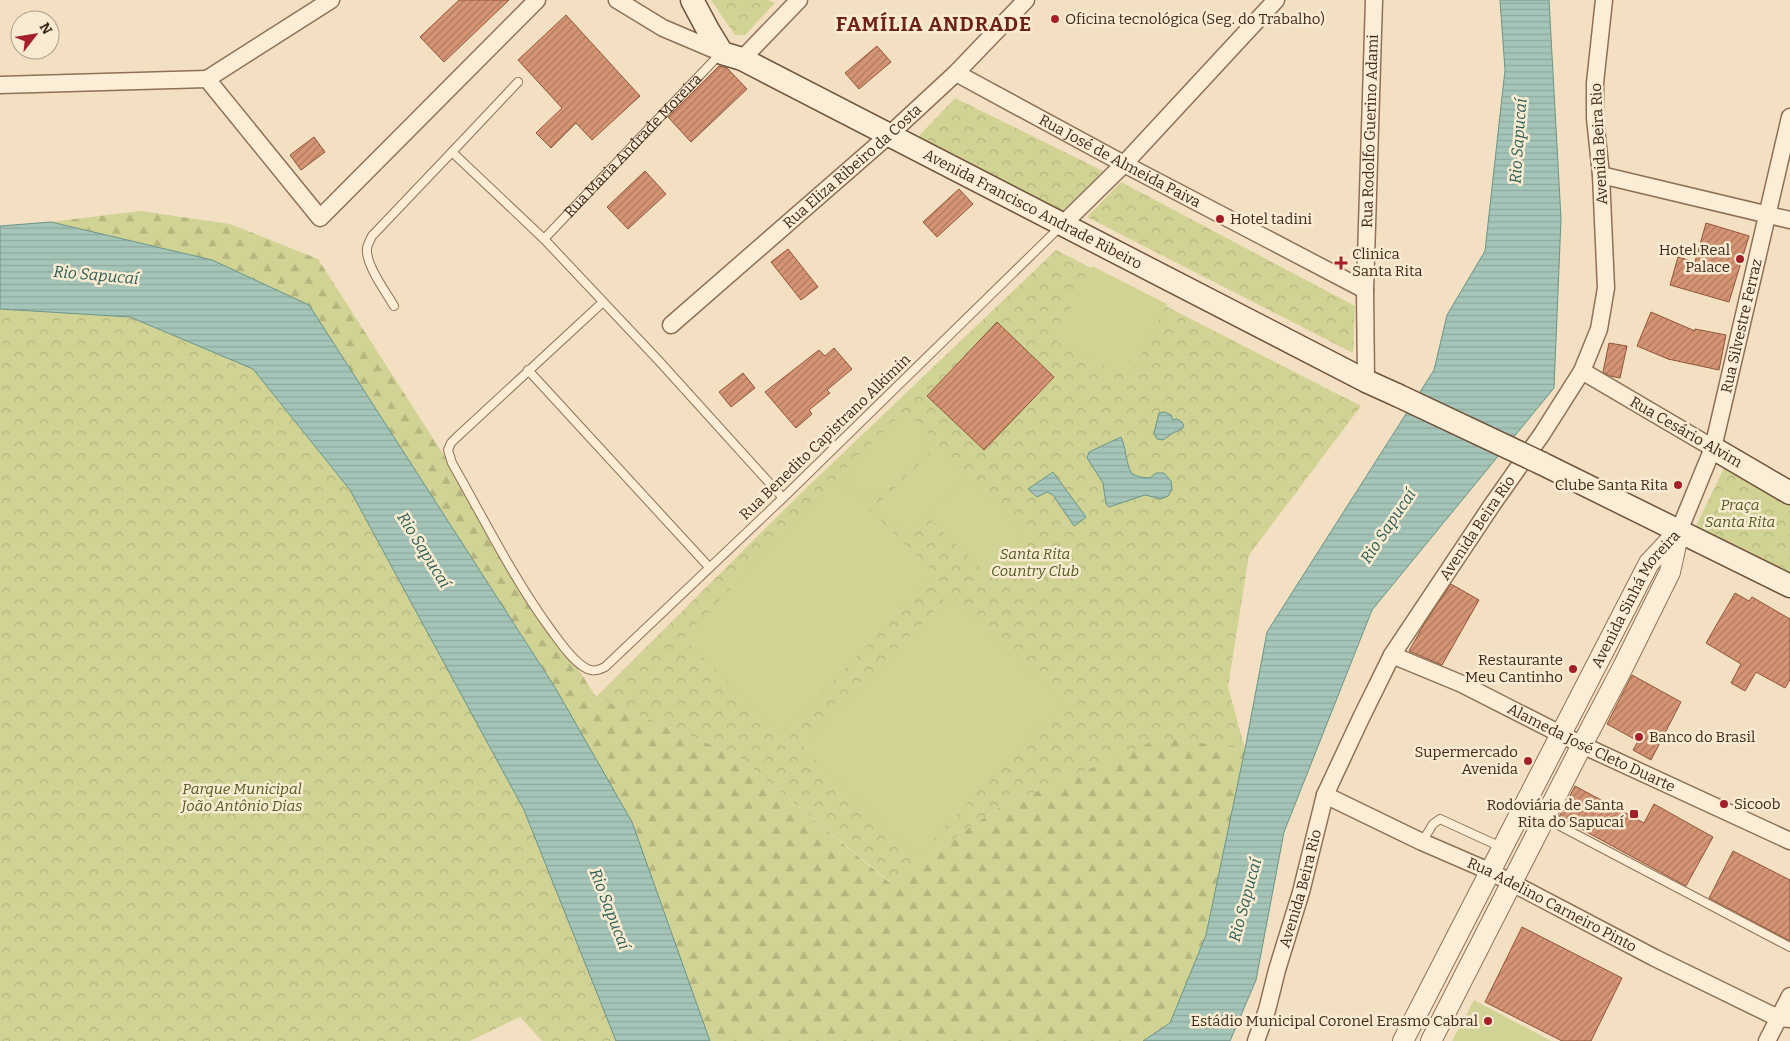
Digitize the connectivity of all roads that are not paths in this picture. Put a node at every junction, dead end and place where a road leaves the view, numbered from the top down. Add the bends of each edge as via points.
1 (331, 0) edge
2 (537, 0) edge
3 (617, 0) edge
4 (692, 0) edge
5 (1026, 0) edge
6 (1276, 0) edge
7 (1374, 0) edge
8 (1604, 0) edge
9 (795, 1) edge
10 (732, 56) junction
11 (956, 73) junction
12 (207, 79) junction
13 (518, 82) dead end
14 (0, 85) edge
15 (1790, 117) edge
16 (889, 135) junction
17 (452, 152) junction
18 (1124, 164) junction
19 (1600, 175) junction
20 (1767, 214) junction
21 (1790, 220) edge
22 (1062, 225) junction
23 (544, 239) junction
24 (1365, 290) junction
25 (603, 302) junction
26 (394, 306) dead end
27 (671, 325) dead end
28 (528, 370) junction
29 (1582, 372) junction
30 (1366, 381) junction
31 (1713, 448) junction
32 (1790, 493) edge
33 (783, 498) junction
34 (1679, 531) junction
35 (709, 567) junction
36 (1790, 586) edge
37 (1392, 655) junction
38 (1561, 734) junction
39 (1582, 745) junction
40 (1325, 795) junction
41 (1522, 806) junction
42 (1545, 818) junction
43 (1790, 841) edge
44 (1422, 842) junction
45 (1502, 848) junction
46 (1489, 871) junction
47 (1511, 883) junction
48 (1790, 946) edge
49 (1431, 986) junction
50 (1790, 996) edge
51 (1453, 997) junction
52 (1784, 1018) edge
53 (1256, 1041) edge
54 (1403, 1041) edge
55 (1431, 1041) edge
56 (1767, 1041) edge

1 - 12 street
2 - 12 street via 320,218
3 - 10 street via 663,28
4 - 10 main road via 708,30
5 - 11 street, Rua Eliza Ribeiro da Costa
6 - 18 street
7 - 24 street, Rua Rodolfo Guerino Adami
8 - 19 street, Avenida Beira Rio via 1595,83
9 - 10 street, Rua Maria Andrade Moreira
10 - 16 main road, Avenida Francisco Andrade Ribeiro
10 - 23 lane, Rua Maria Andrade Moreira
11 - 16 street, Rua Eliza Ribeiro da Costa
11 - 18 street, Rua José de Almeida Paiva
12 - 14 street
13 - 17 lane
15 - 20 street, Rua Silvestre Ferraz
16 - 22 main road, Avenida Francisco Andrade Ribeiro
16 - 27 street, Rua Eliza Ribeiro da Costa
17 - 23 lane
17 - 26 lane via 372,236 367,246 372,267
18 - 22 street
18 - 24 street, Rua José de Almeida Paiva
19 - 20 street
19 - 29 street, Avenida Beira Rio via 1606,288 1599,329
20 - 21 street
20 - 31 street, Rua Silvestre Ferraz
22 - 30 main road, Avenida Francisco Andrade Ribeiro
22 - 33 lane, Rua Benedito Capistrano Alkimin
23 - 25 lane
24 - 30 street, Rua Rodolfo Guerino Adami
25 - 28 lane
25 - 33 lane
28 - 35 lane
28 - 35 lane, Rua Benedito Capistrano Alkimin via 451,443 448,450 525,592 562,644 583,667 591,671 605,668
29 - 31 street, Rua Cesário Alvim
29 - 37 street, Avenida Beira Rio
30 - 34 main road, Avenida Francisco Andrade Ribeiro, bridge
31 - 32 main road, Rua Cesário Alvim
31 - 34 street, Rua Silvestre Ferraz
33 - 35 lane, Rua Benedito Capistrano Alkimin
34 - 36 main road, Avenida Francisco Andrade Ribeiro
34 - 38 street, Avenida Sinhá Moreira via 1649,563
34 - 39 street, Avenida Sinhá Moreira via 1670,572
37 - 38 street, Alameda José Cleto Duarte via 1462,684
37 - 40 street, Avenida Beira Rio
38 - 39 street, Alameda José Cleto Duarte
38 - 41 street, Avenida Sinhá Moreira
39 - 42 street, Avenida Sinhá Moreira
39 - 43 street, Alameda José Cleto Duarte
40 - 44 street, Rua Adelino Carneiro Pinto
40 - 53 street, Avenida Beira Rio via 1301,892
41 - 42 lane
41 - 45 street, Avenida Sinhá Moreira
42 - 47 street, Avenida Sinhá Moreira
42 - 48 lane
44 - 45 lane via 1440,819
44 - 46 street, Rua Adelino Carneiro Pinto
45 - 46 street, Avenida Sinhá Moreira
46 - 47 street, Rua Adelino Carneiro Pinto
46 - 49 street, Avenida Sinhá Moreira
47 - 51 street, Avenida Sinhá Moreira
47 - 52 street, Rua Adelino Carneiro Pinto via 1655,958
49 - 51 street
49 - 54 street, Avenida Sinhá Moreira
50 - 52 street
51 - 55 street, Avenida Sinhá Moreira
52 - 56 street

